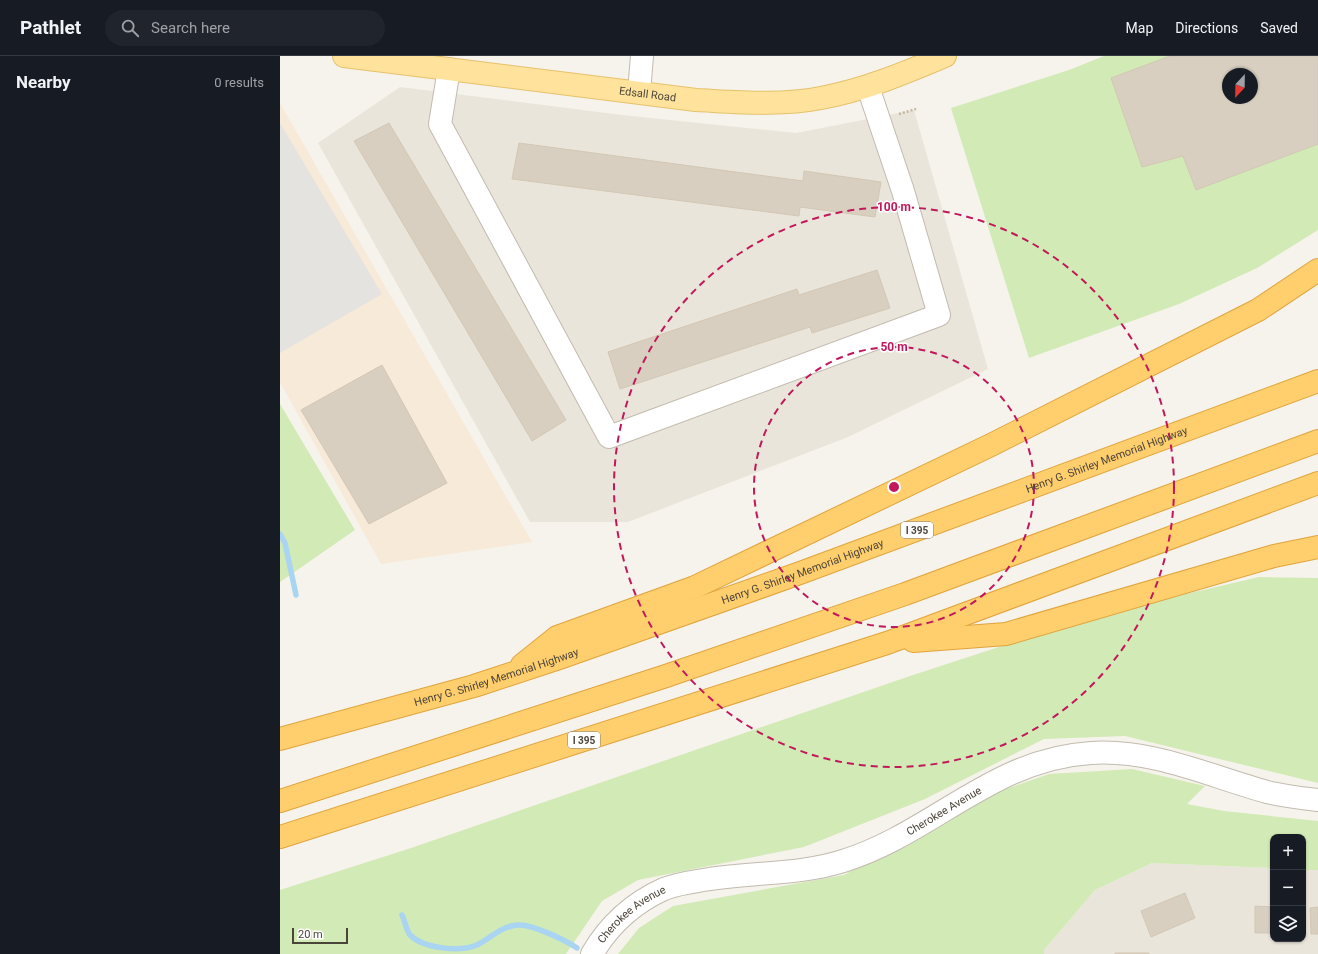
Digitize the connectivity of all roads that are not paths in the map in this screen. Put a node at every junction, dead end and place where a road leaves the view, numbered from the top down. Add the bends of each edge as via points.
1 (344, 56) edge
2 (642, 56) edge
3 (945, 56) edge
4 (449, 69) junction
5 (868, 87) junction
6 (639, 92) junction
7 (1318, 270) edge
8 (1318, 287) edge
9 (1258, 310) junction
10 (1318, 381) edge
11 (1318, 441) edge
12 (1318, 483) edge
13 (1318, 547) edge
14 (887, 643) junction
15 (513, 673) junction
16 (280, 739) edge
17 (1318, 800) edge
18 (280, 801) edge
19 (280, 837) edge
20 (592, 954) edge

1 - 4 main road, Edsall Road
2 - 6 street
3 - 5 main road, Edsall Road
4 - 5 street via 440,124 609,437 939,315 904,191
4 - 6 main road, Edsall Road
5 - 6 main road, Edsall Road via 820,98 746,103 696,100
7 - 9 highway
8 - 9 highway
9 - 15 highway via 991,445 695,588 557,636
10 - 15 highway, Henry G. Shirley Memorial Highway / I 395 via 800,573
11 - 18 highway via 905,594 666,676
12 - 14 highway, I 395
13 - 14 highway via 1274,556 1006,634
14 - 19 highway, I 395
15 - 16 highway, Henry G. Shirley Memorial Highway / I 395
17 - 20 street, Cherokee Avenue via 1265,791 1168,761 1137,755 1090,753 1067,756 1020,768 996,779 899,838 842,862 820,867 724,876 666,889 624,914 607,931

